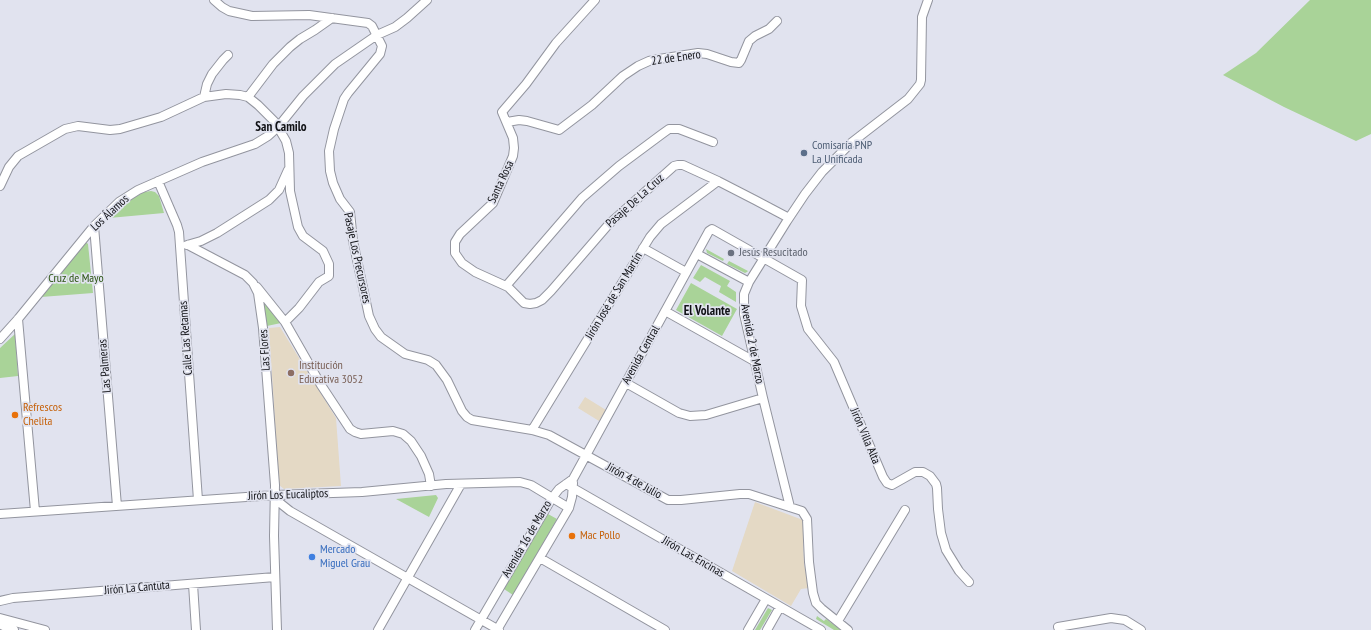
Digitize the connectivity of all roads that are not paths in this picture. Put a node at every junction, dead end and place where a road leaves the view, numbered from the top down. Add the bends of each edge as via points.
1 (214, 0) edge
2 (427, 0) edge
3 (595, 0) edge
4 (928, 0) edge
5 (332, 18) junction
6 (777, 21) dead end
7 (377, 35) junction
8 (228, 55) dead end
9 (204, 97) junction
10 (248, 97) junction
11 (507, 122) junction
12 (278, 127) junction
13 (713, 142) dead end
14 (289, 169) junction
15 (158, 181) junction
16 (718, 181) junction
17 (0, 186) edge
18 (789, 218) junction
19 (94, 226) junction
20 (184, 245) junction
21 (643, 248) junction
22 (696, 254) junction
23 (764, 258) junction
24 (686, 272) junction
25 (749, 282) junction
26 (253, 283) junction
27 (506, 286) junction
28 (665, 311) junction
29 (18, 319) junction
30 (285, 322) junction
31 (0, 339) edge
32 (754, 361) junction
33 (626, 383) junction
34 (763, 398) junction
35 (532, 430) junction
36 (586, 455) junction
37 (571, 483) junction
38 (461, 484) junction
39 (431, 486) junction
40 (275, 495) junction
41 (552, 498) junction
42 (198, 500) junction
43 (117, 506) junction
44 (790, 507) junction
45 (569, 508) junction
46 (905, 510) dead end
47 (35, 511) junction
48 (0, 514) edge
49 (540, 558) junction
50 (275, 577) junction
51 (408, 578) junction
52 (969, 582) dead end
53 (192, 584) junction
54 (766, 599) junction
55 (0, 601) edge
56 (780, 607) junction
57 (0, 618) edge
58 (481, 620) junction
59 (838, 621) junction
60 (0, 623) edge
61 (1058, 627) dead end
62 (13, 630) edge
63 (45, 630) edge
64 (196, 630) edge
65 (277, 630) edge
66 (378, 630) edge
67 (475, 630) edge
68 (498, 630) edge
69 (665, 630) edge
70 (748, 630) edge
71 (767, 630) edge
72 (821, 630) edge
73 (848, 630) edge
74 (1141, 630) edge

1 - 5 street via 229,11 252,16 300,15
2 - 7 street, Los Álamos via 407,18
3 - 11 street, Santa Rosa via 556,43 504,109 502,112
4 - 18 street, Avenida 2 de Marzo via 922,17 920,84 908,99 828,164
5 - 7 street via 368,23
5 - 10 street via 290,47 273,64
6 - 11 street, 22 de Enero via 749,41 738,62 698,53 649,61 638,66 559,130 527,121
7 - 12 street, Los Álamos via 331,67
7 - 35 street, Pasaje Los Precursores via 382,45 381,52 344,99 329,151 333,183 340,199 350,212 371,321 382,337 408,356 428,360 436,365 467,417 476,421
8 - 9 street via 212,74
9 - 10 street via 226,94
9 - 17 street via 161,117 120,129 78,126 65,129 18,156 9,167
10 - 12 street via 272,118
11 - 27 street, Santa Rosa via 513,138 514,152 502,186 491,206 460,234 454,250 466,267
12 - 14 street via 288,145
12 - 15 street, Los Álamos via 255,144 202,162
13 - 27 street via 679,129 662,134 582,198
14 - 20 street via 279,190 269,200 217,233 201,241
14 - 30 street via 290,191 299,231 325,254 329,264 329,276 319,282
15 - 19 street, Los Álamos via 128,195
15 - 20 street, Calle Las Retamas
16 - 18 street, Pasaje De La Cruz
16 - 21 street, Jirón José de San Martín via 657,228
16 - 27 street, Pasaje De La Cruz via 684,165 676,165 609,224 542,300 527,304
18 - 23 street, Avenida 2 de Marzo
19 - 29 street, Los Álamos
19 - 43 street, Las Palmeras
20 - 26 street via 245,275
20 - 42 street, Calle Las Retamas
21 - 24 street
21 - 35 street, Jirón José de San Martín
22 - 23 street, Avenida Central via 711,229
22 - 24 street, Avenida Central
22 - 25 street
23 - 25 street, Avenida 2 de Marzo
23 - 52 street, Jirón Villa Alta via 802,280 802,306 808,329 834,362 885,480 892,485 912,473 919,472 927,474 933,480 937,488 939,520 944,543 954,565
24 - 28 street, Avenida Central
25 - 32 street, Avenida 2 de Marzo via 744,294 743,308
26 - 30 street
26 - 40 street, Las Flores via 258,293 263,328
28 - 32 street
28 - 33 street, Avenida Central
29 - 31 street, Los Álamos
29 - 47 street
30 - 39 street via 350,429 361,434 393,431 403,434 421,456
32 - 34 street, Avenida 2 de Marzo
33 - 34 street via 679,413 690,416 706,415
33 - 36 street, Avenida Central
34 - 44 street, Avenida 2 de Marzo
35 - 36 street, Jirón 4 de Julio via 549,435
36 - 37 street, Avenida Central
36 - 44 street, Jirón 4 de Julio via 668,500 749,494
37 - 41 street, Avenida 16 de Marzo
37 - 45 street, Avenida 16 de Marzo via 572,497
37 - 54 street, Jirón Las Encinas
38 - 39 street, Jirón Los Eucaliptos
38 - 41 street, Jirón Los Eucaliptos via 526,483
38 - 51 street
39 - 40 street, Jirón Los Eucaliptos via 362,492
40 - 42 street, Jirón Los Eucaliptos
40 - 50 street, Las Flores
40 - 51 street via 290,511
41 - 45 street, Jirón Los Eucaliptos
41 - 58 street, Avenida 16 de Marzo
42 - 43 street, Jirón Los Eucaliptos
43 - 47 street, Jirón Los Eucaliptos
44 - 59 street via 802,511 807,519 809,562 816,603
45 - 49 street, Avenida 16 de Marzo
46 - 59 street
47 - 48 street, Jirón Los Eucaliptos
49 - 68 street, Avenida 16 de Marzo
49 - 69 street
50 - 53 street, Jirón La Cantuta
50 - 65 street, Las Flores
51 - 58 street
51 - 66 street
53 - 55 street, Jirón La Cantuta
53 - 64 street
54 - 56 street, Jirón Las Encinas
54 - 70 street
56 - 71 street
56 - 72 street, Jirón Las Encinas
57 - 63 street
58 - 67 street, Avenida 16 de Marzo
58 - 68 street
59 - 73 street
60 - 62 street
61 - 74 street via 1111,618 1125,620

